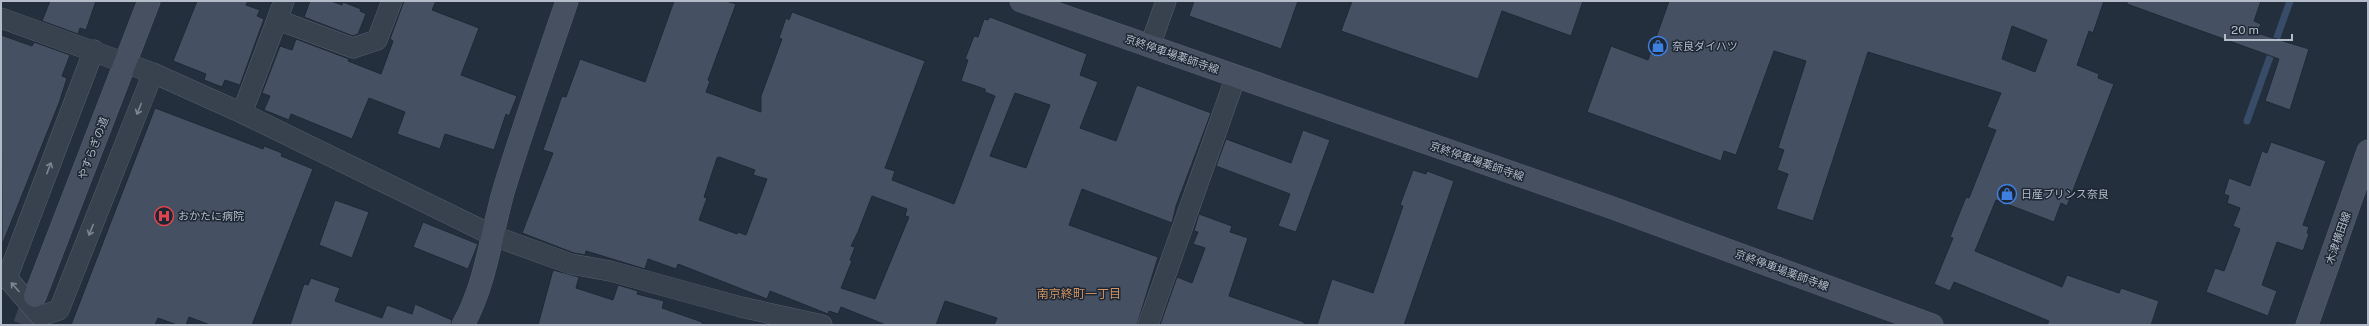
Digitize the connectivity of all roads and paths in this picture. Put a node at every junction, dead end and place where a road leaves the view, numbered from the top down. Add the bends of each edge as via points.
1 (149, 1) edge
2 (284, 1) edge
3 (392, 1) edge
4 (567, 1) edge
5 (1021, 1) edge
6 (1166, 1) edge
7 (1, 18) edge
8 (278, 20) junction
9 (1150, 46) junction
10 (94, 50) junction
11 (126, 63) junction
12 (153, 73) junction
13 (1236, 76) junction
14 (242, 113) junction
15 (2368, 151) edge
16 (494, 236) junction
17 (35, 296) tunnel mouth
18 (463, 325) edge
19 (822, 325) edge
20 (1148, 325) edge
21 (1932, 325) edge
22 (2307, 325) edge

1 - 11 main road, やすらぎの道
2 - 8 street
3 - 8 street via 377,40 353,48
4 - 16 main road via 505,187
5 - 9 main road, 京終停車場薬師寺線
6 - 9 street
7 - 10 street
8 - 14 street
9 - 13 main road, 京終停車場薬師寺線
10 - 11 street
12 -> 10 street via 60,310 40,316 6,278
11 - 12 street
11 - 17 main road, やすらぎの道
12 - 14 street
13 - 20 street
13 - 21 main road, 京終停車場薬師寺線 via 1610,207
14 - 16 street
15 - 22 main road, 木津横田線
16 - 18 main road via 473,307
16 - 19 street via 571,264 610,271 741,308

